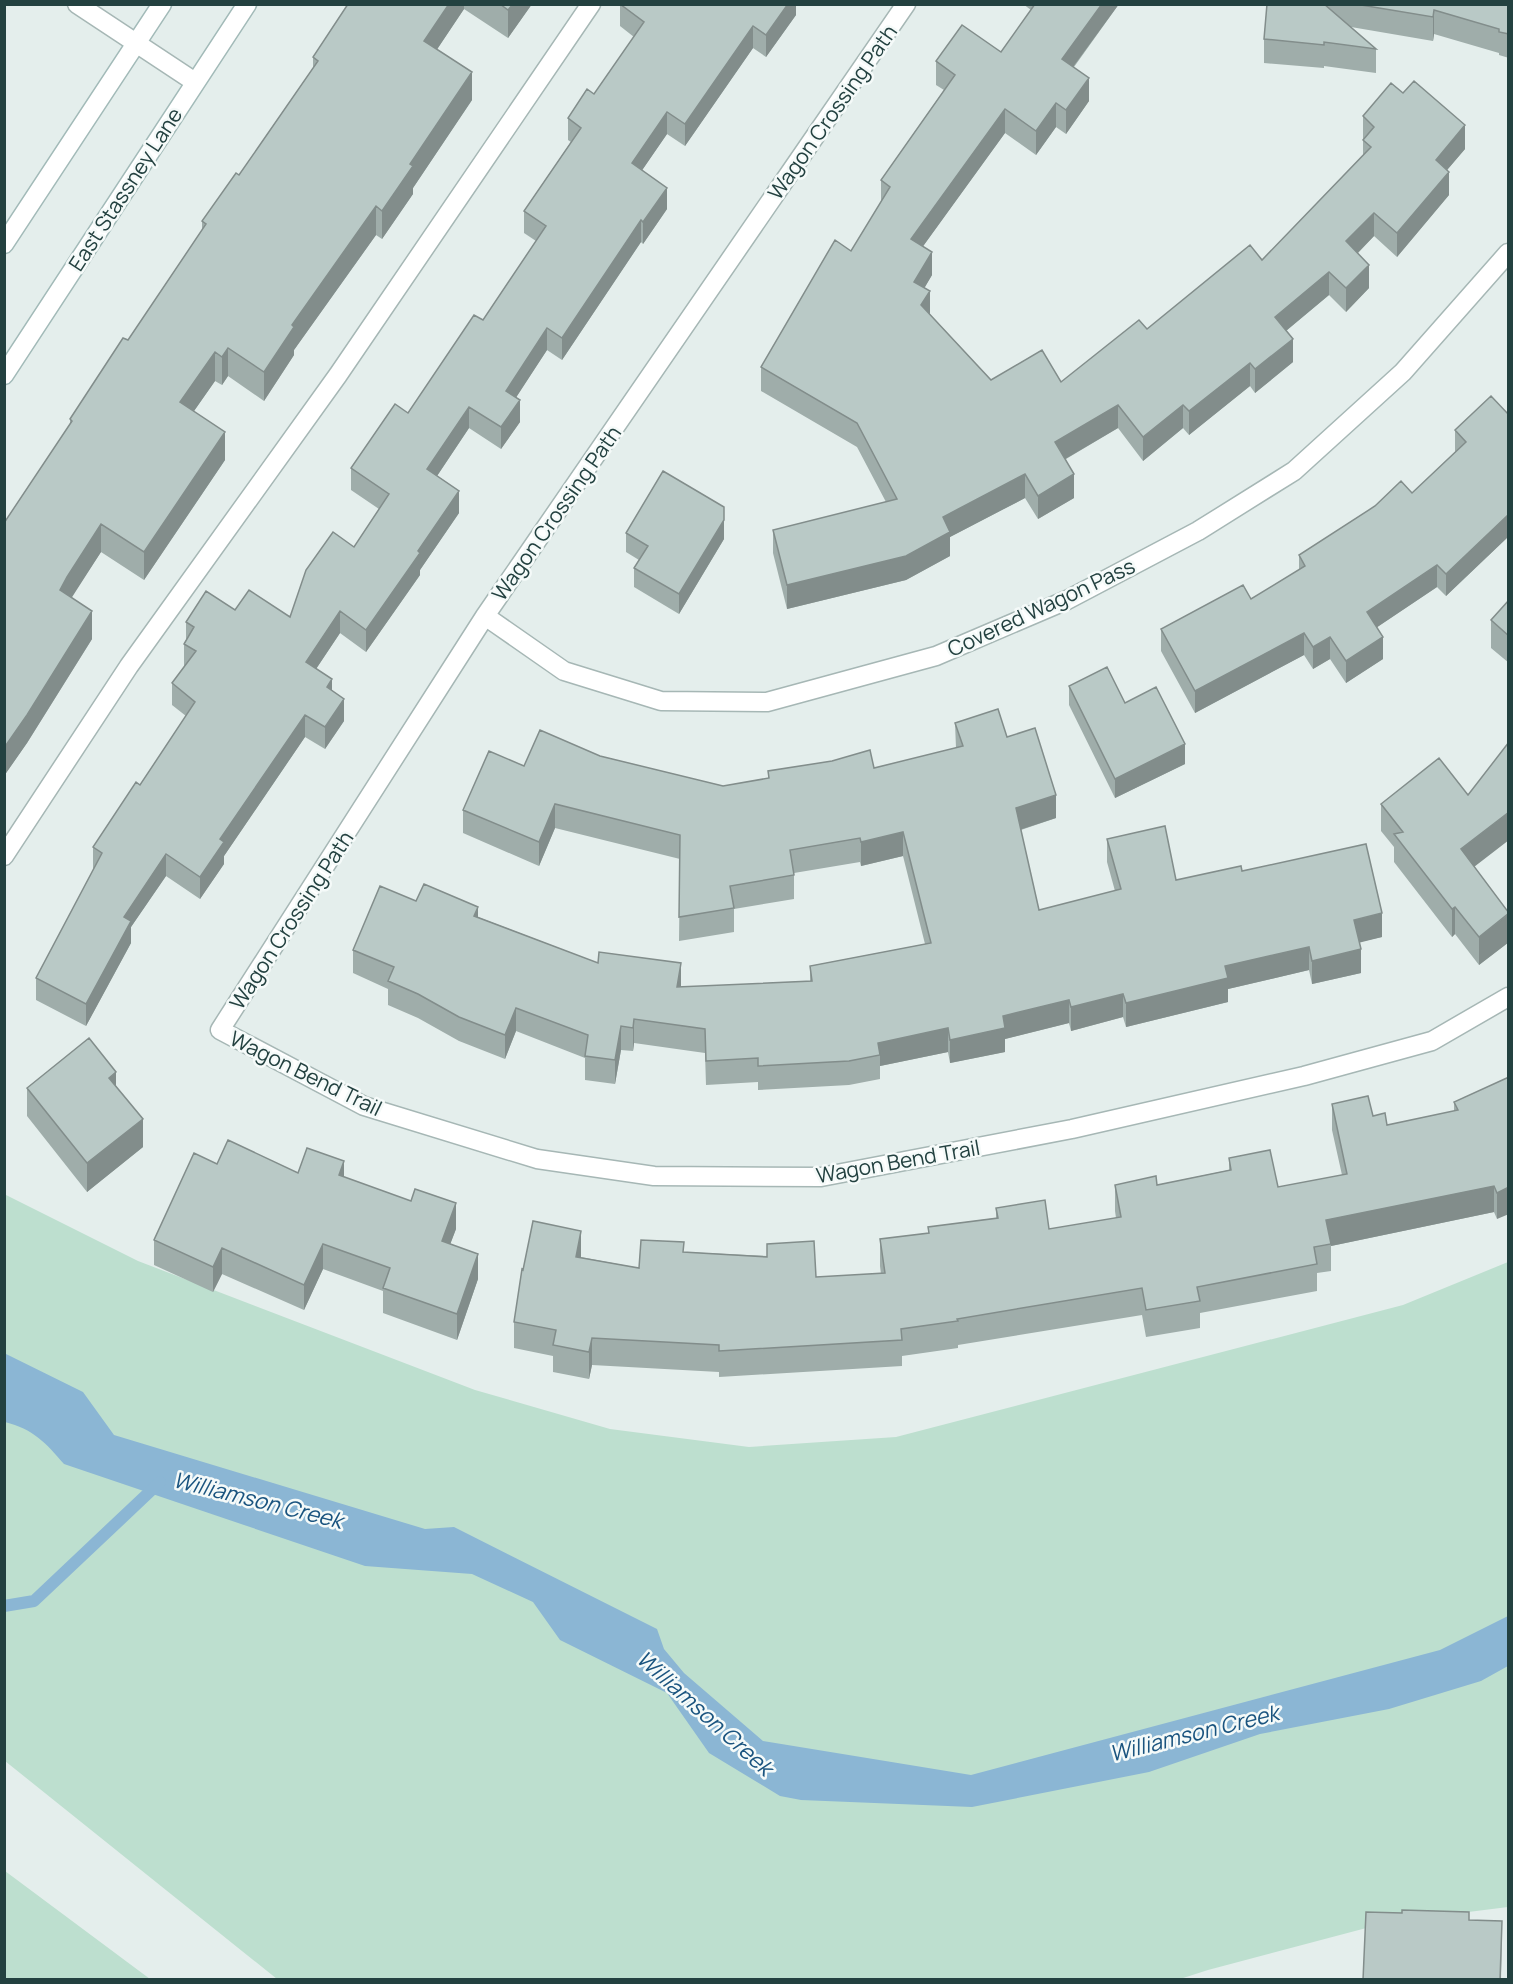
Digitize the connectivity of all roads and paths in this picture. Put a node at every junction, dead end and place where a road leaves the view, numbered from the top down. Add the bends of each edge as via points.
1 (77, 4) edge
2 (162, 4) edge
3 (247, 4) edge
4 (591, 4) edge
5 (906, 4) edge
6 (135, 44) junction
7 (195, 82) junction
8 (4, 244) edge
9 (1509, 253) edge
10 (4, 375) edge
11 (485, 616) junction
12 (4, 856) edge
13 (1509, 996) edge
14 (220, 1030) joint

1 - 6 street
2 - 6 street
3 - 7 street, East Stassney Lane
4 - 12 street via 338,375 129,666
5 - 11 street, Wagon Crossing Path
6 - 7 street
6 - 8 street
7 - 10 street, East Stassney Lane
9 - 11 street, Covered Wagon Pass via 1403,372 1294,471 1198,531 1067,600 936,656 766,702 661,701 564,671
11 - 14 street, Wagon Crossing Path
13 - 14 street, Wagon Bend Trail via 1432,1041 1304,1076 1072,1129 821,1177 654,1176 537,1159 364,1106

